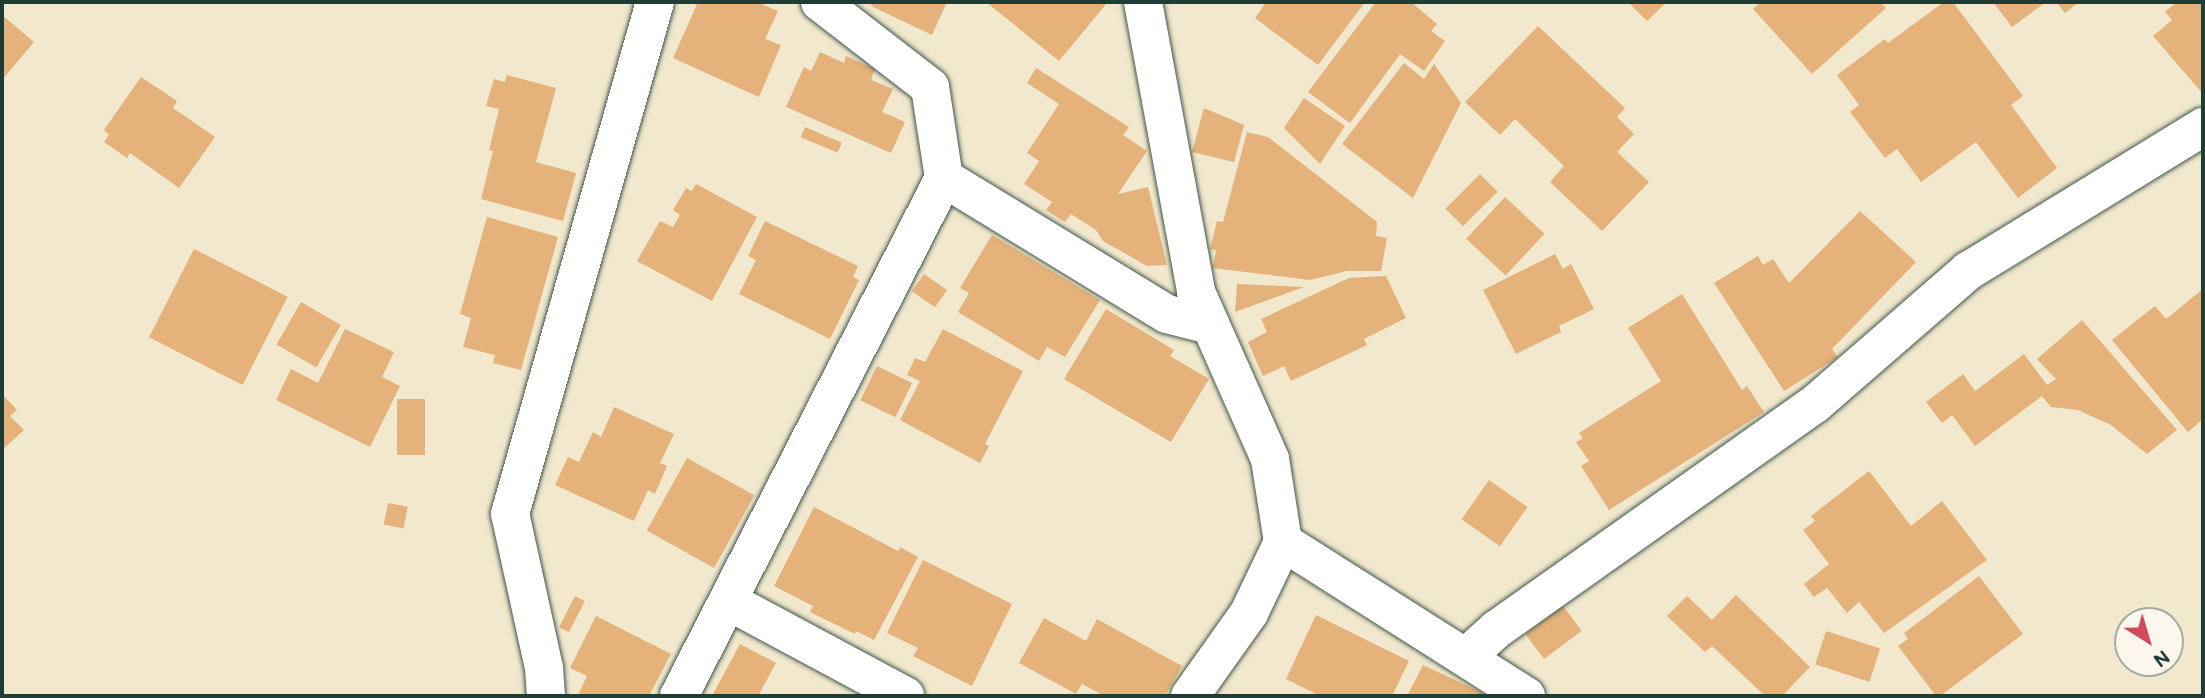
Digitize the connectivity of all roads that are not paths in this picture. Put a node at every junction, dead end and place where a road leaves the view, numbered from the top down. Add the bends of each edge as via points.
1 (655, 2) edge
2 (820, 2) edge
3 (1143, 2) edge
4 (2203, 127) edge
5 (944, 178) junction
6 (1210, 326) junction
7 (1283, 542) junction
8 (728, 601) junction
9 (1466, 656) junction
10 (546, 696) edge
11 (679, 696) edge
12 (905, 696) edge
13 (1190, 696) edge
14 (1525, 696) edge

1 - 10 street via 510,514
2 - 5 street via 930,87
3 - 6 street via 1196,292
4 - 9 street via 1968,271 1815,404 1497,629
5 - 6 street via 1167,314
5 - 8 street
6 - 7 street via 1270,459
7 - 9 street
7 - 13 street via 1249,613
8 - 11 street
8 - 12 street
9 - 14 street

